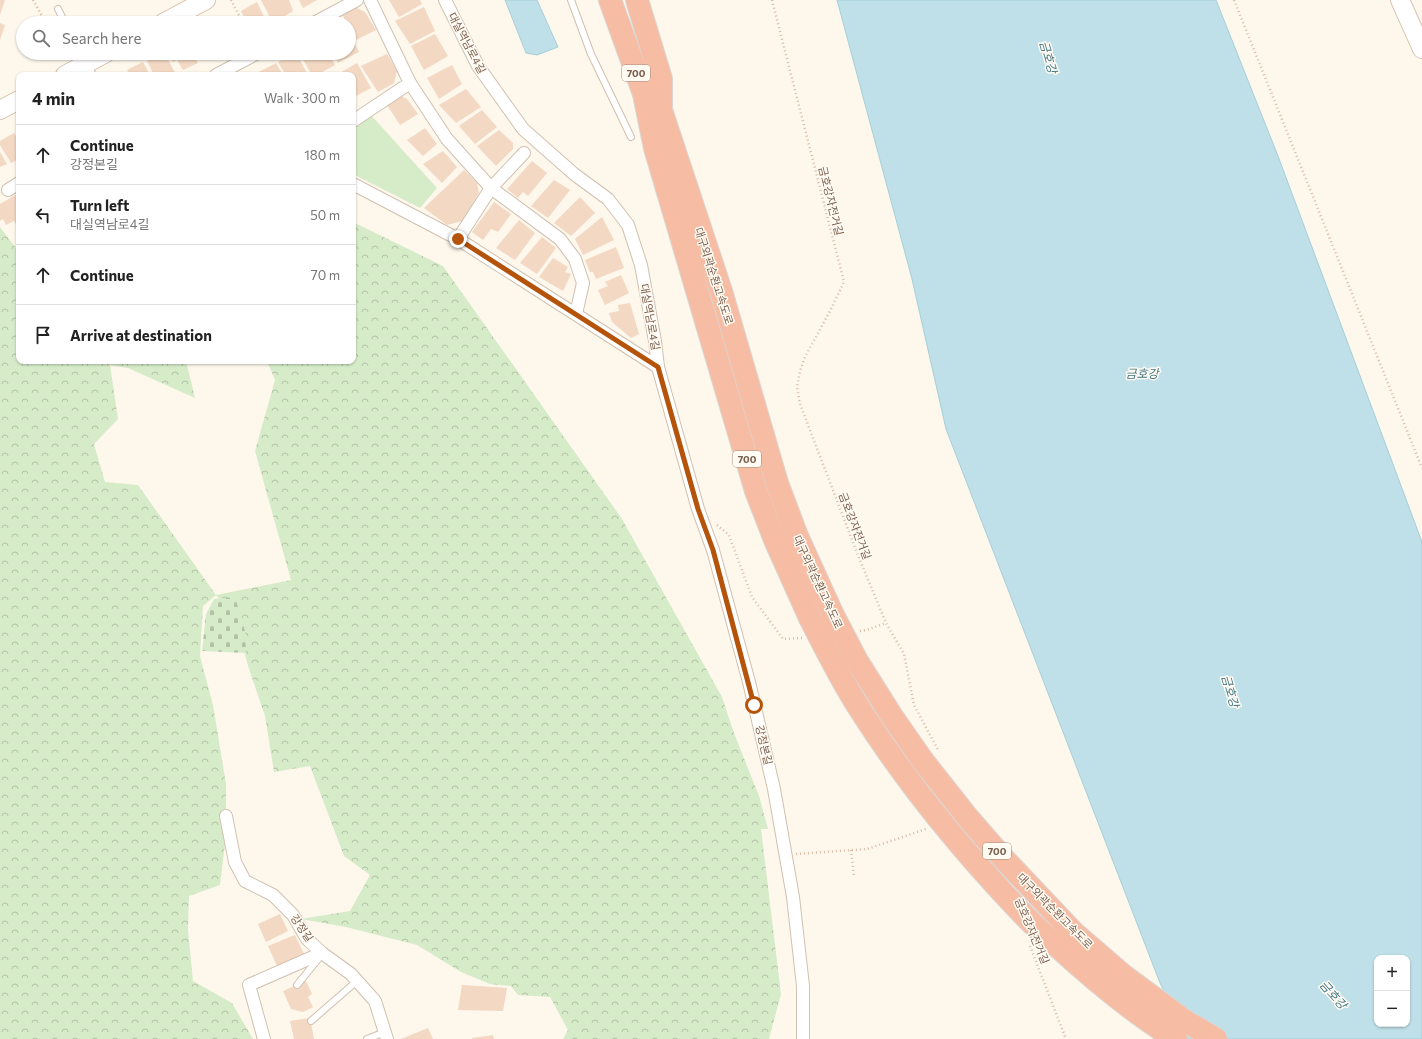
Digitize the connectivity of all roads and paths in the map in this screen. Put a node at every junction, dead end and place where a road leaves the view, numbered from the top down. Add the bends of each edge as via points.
1 (32, 0) edge
2 (206, 0) edge
3 (231, 0) edge
4 (356, 0) edge
5 (370, 0) edge
6 (445, 0) edge
7 (571, 0) edge
8 (599, 0) edge
9 (610, 0) edge
10 (623, 0) edge
11 (638, 0) edge
12 (772, 0) edge
13 (1234, 0) edge
14 (1400, 0) edge
15 (58, 9) dead end
16 (42, 16) edge
17 (62, 16) edge
18 (176, 16) edge
19 (239, 16) edge
20 (327, 16) edge
21 (1422, 49) edge
22 (245, 60) edge
23 (87, 64) edge
24 (71, 72) edge
25 (222, 72) edge
26 (410, 83) junction
27 (644, 94) junction
28 (16, 102) edge
29 (0, 110) edge
30 (661, 111) junction
31 (356, 119) edge
32 (631, 137) dead end
33 (530, 147) junction
34 (664, 147) junction
35 (16, 186) edge
36 (356, 186) edge
37 (491, 188) junction
38 (8, 190) dead end
39 (458, 239) junction
40 (576, 314) junction
41 (658, 367) junction
42 (1422, 468) edge
43 (698, 509) junction
44 (886, 623) junction
45 (808, 628) junction
46 (859, 631) dead end
47 (939, 751) dead end
48 (226, 816) dead end
49 (932, 827) dead end
50 (851, 850) junction
51 (786, 854) junction
52 (854, 876) dead end
53 (1029, 944) dead end
54 (322, 953) junction
55 (357, 981) junction
56 (297, 985) dead end
57 (311, 1021) dead end
58 (386, 1036) edge
59 (264, 1039) edge
60 (367, 1039) edge
61 (803, 1039) edge
62 (1066, 1039) edge
63 (1176, 1039) edge
64 (1216, 1039) edge

1 - 16 path
2 - 18 street
3 - 19 path
4 - 20 street
5 - 26 street
6 - 33 street, 대실역남로4길 via 478,66 523,129
7 - 32 lane via 590,54
8 - 27 highway via 619,55
9 - 27 highway, 대구외곽순환고속도로 / 700
10 - 30 highway, 대구외곽순환고속도로 / 700
11 - 30 highway via 661,79
12 - 44 path, 금호강자전거길 via 844,282 804,357 797,387 800,404
13 - 42 path
14 - 21 street
15 - 17 lane
22 - 25 street
23 - 24 street
26 - 31 street
26 - 37 street via 447,139
27 - 34 highway, 대구외곽순환고속도로 / 700
28 - 29 street
30 - 34 highway, 대구외곽순환고속도로 / 700
33 - 37 street
33 - 41 street, 대실역남로4길 via 608,199 628,225 641,265
34 - 45 highway, 대구외곽순환고속도로 / 700 via 698,294 756,491
34 - 64 highway, 대구외곽순환고속도로 / 700, bridge via 721,291 777,483 797,536 857,662 895,722 968,818 1073,932 1124,976 1185,1021
35 - 38 street
36 - 39 street, 대실역남로4길
37 - 39 street
37 - 40 street via 560,239 575,259 583,283
39 - 40 street, 대실역남로4길
40 - 41 street, 대실역남로4길
41 - 43 street, 강정본길
43 - 45 path via 729,535 752,597 784,639
43 - 51 street, 강정본길 via 713,550 749,682
44 - 46 path
44 - 47 path, 금호강자전거길 via 904,654 914,704
45 - 63 highway, 대구외곽순환고속도로 / 700, bridge via 834,664 860,710 902,773 966,852 1020,912 1080,966 1151,1024
48 - 54 street, 강정길 via 235,862 245,881 273,895 294,915 307,939
49 - 50 path via 867,849
50 - 51 path
50 - 52 path
51 - 61 street, 강정본길 via 803,986
53 - 62 path, 금호강자전거길
54 - 55 street, 강정길
54 - 56 lane
54 - 59 street via 249,984
55 - 57 lane
55 - 58 street, 강정길 via 375,1001
58 - 60 lane

